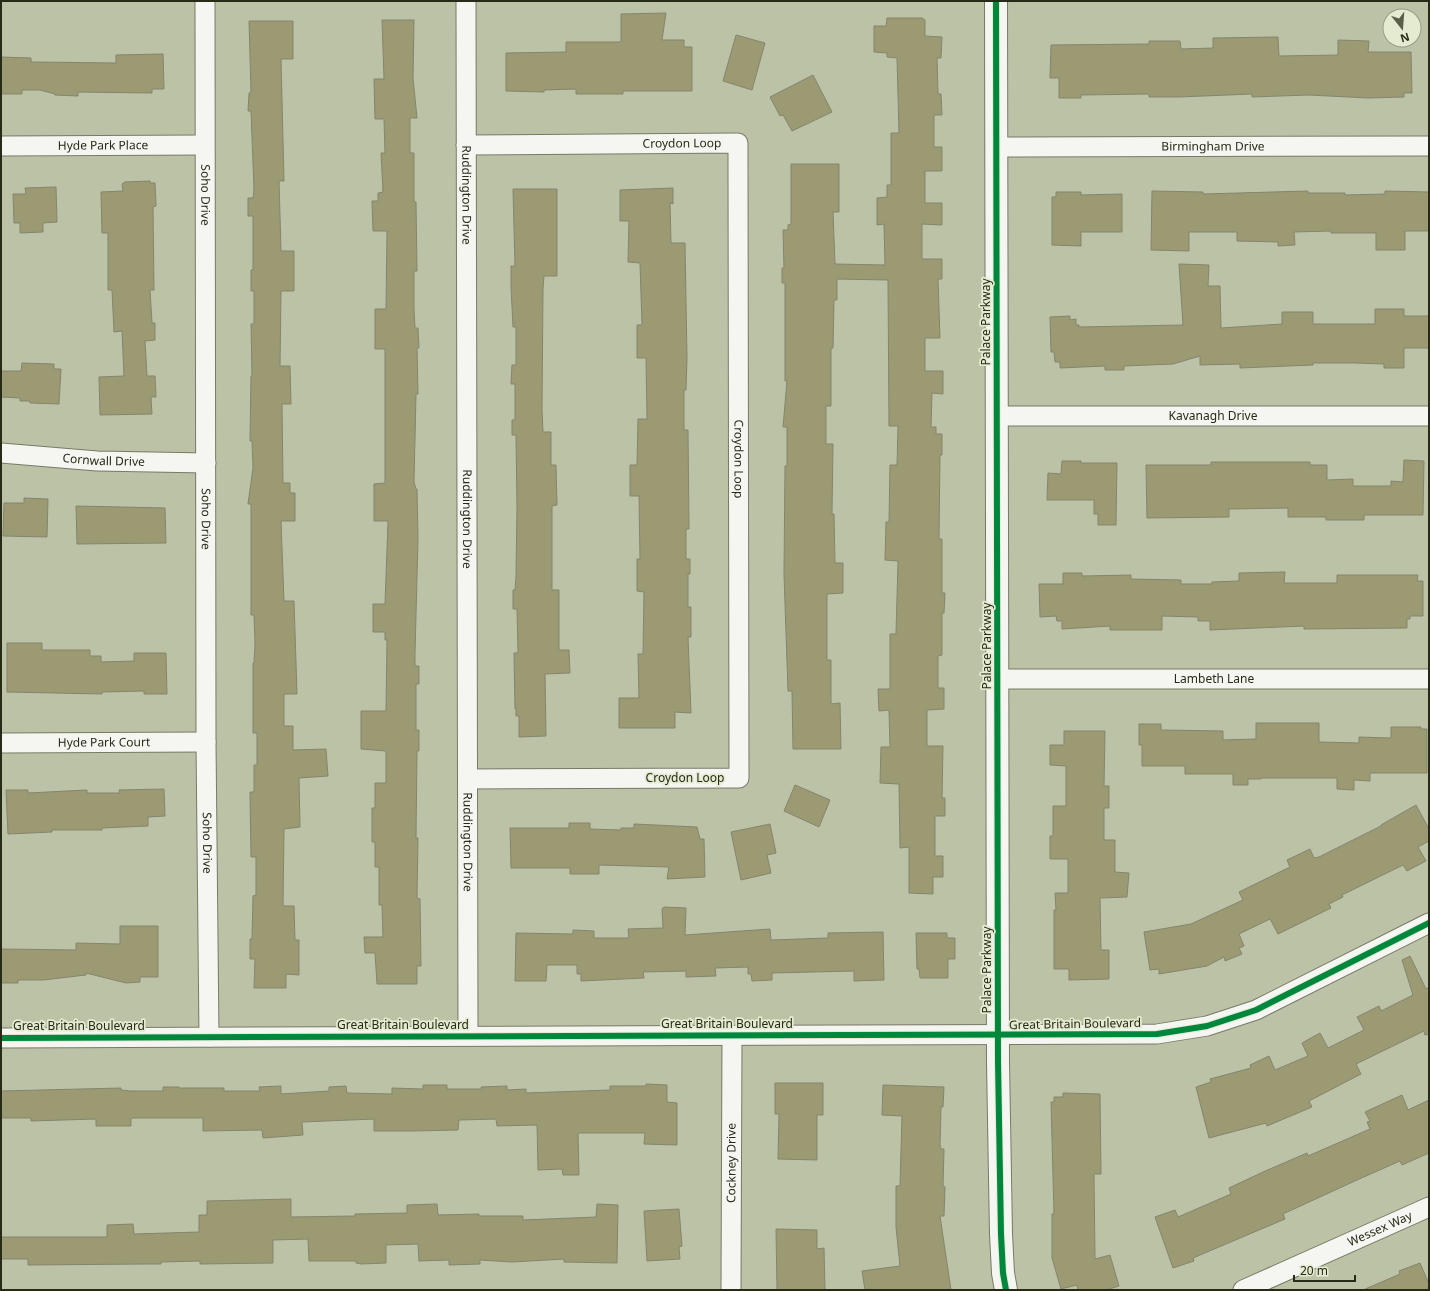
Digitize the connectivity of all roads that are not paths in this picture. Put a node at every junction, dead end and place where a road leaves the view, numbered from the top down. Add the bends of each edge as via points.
1 (205, 1) edge
2 (466, 1) edge
3 (996, 1) edge
4 (204, 145) junction
5 (466, 145) junction
6 (1, 146) edge
7 (1429, 146) edge
8 (997, 147) junction
9 (997, 416) junction
10 (1429, 416) edge
11 (1, 453) edge
12 (206, 463) junction
13 (998, 679) junction
14 (1429, 679) edge
15 (206, 742) junction
16 (1, 743) edge
17 (469, 779) junction
18 (1429, 922) edge
19 (732, 1035) junction
20 (468, 1036) junction
21 (998, 1036) junction
22 (210, 1037) junction
23 (1, 1038) edge
24 (1429, 1207) edge
25 (731, 1290) edge
26 (1006, 1290) edge
27 (1243, 1290) edge

1 - 4 street, Soho Drive
2 - 5 street, Ruddington Drive
3 - 8 street, Palace Parkway
4 - 6 street, Hyde Park Place
4 - 12 street, Soho Drive
5 - 17 street, Ruddington Drive
5 - 17 street, Croydon Loop via 738,143 739,778
7 - 8 street, Birmingham Drive
8 - 9 street, Palace Parkway
9 - 10 street, Kavanagh Drive
9 - 13 street, Palace Parkway
11 - 12 street, Cornwall Drive via 97,461
12 - 15 street, Soho Drive
13 - 14 street, Lambeth Lane
13 - 21 street, Palace Parkway
15 - 16 street, Hyde Park Court
15 - 22 street, Soho Drive
17 - 20 street, Ruddington Drive
18 - 21 street, Great Britain Boulevard via 1256,1010 1207,1026 1158,1034
19 - 20 street, Great Britain Boulevard
19 - 21 street, Great Britain Boulevard
19 - 25 street, Cockney Drive
20 - 22 street, Great Britain Boulevard
21 - 26 street, Palace Parkway via 1001,1234
22 - 23 street, Great Britain Boulevard
24 - 27 street, Wessex Way

